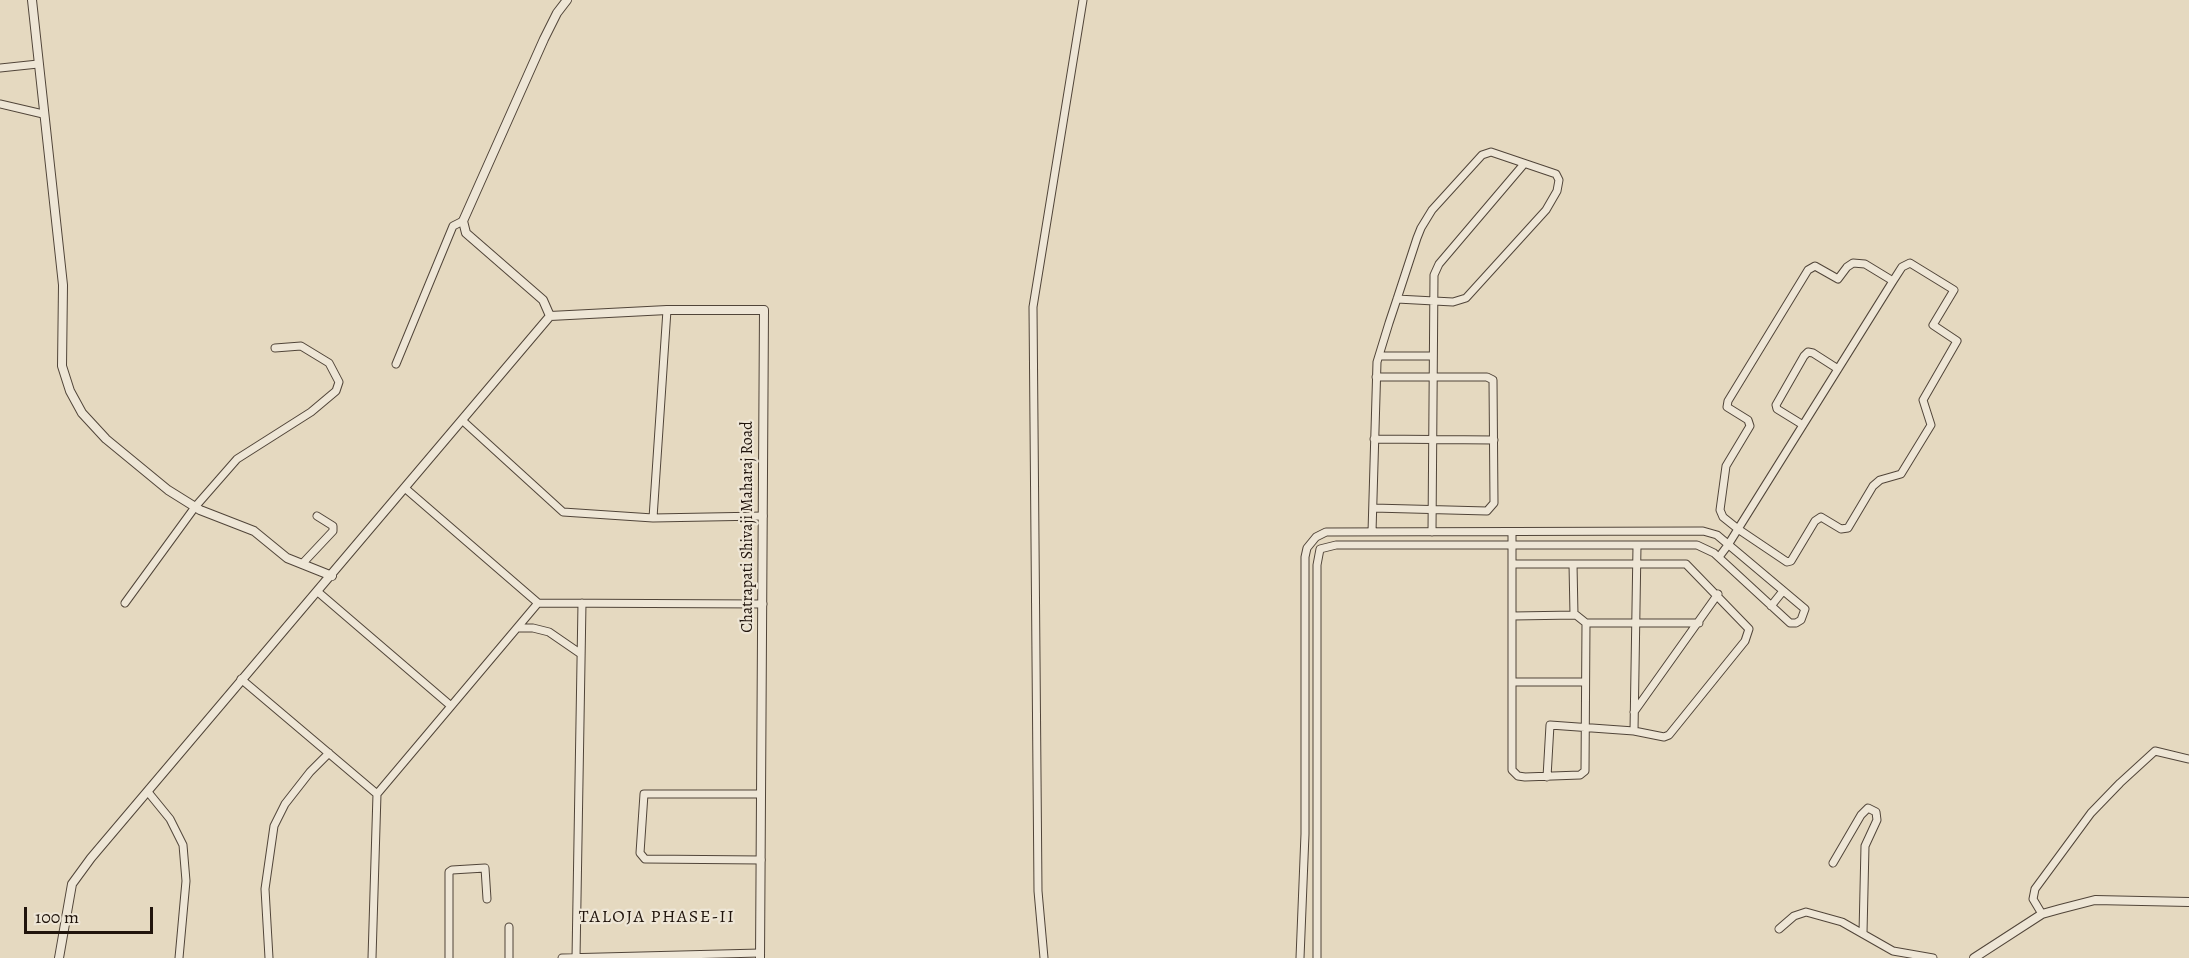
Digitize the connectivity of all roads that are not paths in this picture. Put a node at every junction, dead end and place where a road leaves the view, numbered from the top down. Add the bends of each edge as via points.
1 (32, 0) edge
2 (567, 0) edge
3 (1083, 0) edge
4 (38, 64) junction
5 (0, 68) edge
6 (0, 104) edge
7 (43, 114) junction
8 (1524, 164) junction
9 (463, 221) junction
10 (1893, 281) junction
11 (1397, 299) junction
12 (1432, 301) junction
13 (667, 310) junction
14 (550, 315) junction
15 (274, 348) dead end
16 (1379, 356) junction
17 (1433, 356) junction
18 (396, 364) dead end
19 (1838, 369) junction
20 (1376, 377) junction
21 (1434, 377) junction
22 (463, 422) junction
23 (1803, 425) junction
24 (1374, 439) junction
25 (1433, 439) junction
26 (1494, 440) junction
27 (406, 489) junction
28 (195, 507) junction
29 (1373, 508) junction
30 (1433, 510) junction
31 (316, 516) dead end
32 (763, 516) junction
33 (653, 518) junction
34 (1738, 529) junction
35 (1372, 532) junction
36 (1432, 532) junction
37 (1512, 532) junction
38 (1311, 542) junction
39 (1513, 545) junction
40 (1728, 545) junction
41 (1637, 546) junction
42 (1320, 549) junction
43 (1719, 557) junction
44 (1637, 563) junction
45 (302, 564) junction
46 (1513, 564) junction
47 (1574, 564) junction
48 (332, 576) junction
49 (1783, 591) junction
50 (318, 592) junction
51 (1718, 594) junction
52 (125, 603) dead end
53 (538, 603) junction
54 (582, 603) junction
55 (763, 604) junction
56 (1771, 606) junction
57 (1574, 615) junction
58 (1513, 616) junction
59 (1586, 623) junction
60 (1699, 623) junction
61 (1635, 624) junction
62 (517, 628) junction
63 (581, 654) junction
64 (241, 679) junction
65 (1512, 682) junction
66 (1585, 682) junction
67 (451, 706) junction
68 (1634, 712) junction
69 (1585, 728) junction
70 (1634, 731) junction
71 (329, 753) junction
72 (2189, 759) edge
73 (1547, 777) junction
74 (148, 792) junction
75 (377, 794) junction
76 (761, 794) junction
77 (761, 860) junction
78 (1833, 864) dead end
79 (487, 899) dead end
80 (2189, 902) edge
81 (2042, 914) junction
82 (509, 927) dead end
83 (1779, 929) dead end
84 (1863, 933) junction
85 (760, 956) edge
86 (59, 958) edge
87 (179, 958) edge
88 (269, 958) edge
89 (372, 958) edge
90 (449, 958) edge
91 (509, 958) edge
92 (562, 958) edge
93 (576, 958) edge
94 (1044, 958) edge
95 (1300, 958) edge
96 (1317, 958) edge
97 (1933, 958) edge
98 (1974, 958) edge

1 - 4 street
2 - 9 street via 544,39
3 - 94 street via 1033,307 1038,891
4 - 5 street
4 - 7 street
6 - 7 street
7 - 28 street via 63,285 62,366 70,391 82,413 106,439
8 - 11 street via 1491,152 1478,157 1426,219
8 - 12 street via 1439,264
8 - 12 street via 1558,177 1557,191 1546,210 1466,298
9 - 14 street via 466,233 543,300
9 - 18 street via 453,226
10 - 19 street
10 - 34 street via 1859,263 1847,267 1839,279 1815,267 1803,278 1728,401 1727,407 1748,420 1750,426 1723,474 1720,510
10 - 34 street via 1902,267 1910,264 1954,290 1933,325 1957,341 1923,400 1931,425 1901,474 1873,486 1848,528 1841,530 1821,517 1815,521 1791,561
11 - 12 street
11 - 16 street
12 - 17 street
13 - 14 street, Chatrapati Shivaji Maharaj Road
13 - 32 street, Chatrapati Shivaji Maharaj Road via 764,310
13 - 33 street
14 - 22 street
15 - 28 street via 301,346 329,363 339,382 336,391 311,412 237,459
16 - 17 street
16 - 20 street
17 - 21 street
19 - 23 street
19 - 23 street via 1813,353 1804,356 1776,405
20 - 21 street
20 - 24 street
21 - 25 street
21 - 26 street via 1493,380
22 - 27 street
22 - 33 street via 563,512
23 - 34 street
24 - 25 street
24 - 29 street
25 - 26 street
25 - 30 street
26 - 30 street via 1491,510
27 - 48 street
27 - 53 street
28 - 45 street via 254,531 287,558
28 - 52 street
29 - 30 street
29 - 35 street
30 - 36 street
31 - 45 street via 333,526 333,531
32 - 33 street
32 - 55 street, Chatrapati Shivaji Maharaj Road
34 - 40 street
35 - 36 street
35 - 38 street via 1326,532
36 - 37 street
37 - 39 street
37 - 40 street via 1703,531 1717,535
38 - 42 street
38 - 95 street via 1305,557 1305,834
39 - 41 street
39 - 42 street via 1336,545
39 - 46 street
40 - 43 street
40 - 49 street
41 - 43 street via 1697,545
41 - 44 street
42 - 96 street
43 - 56 street
44 - 47 street
44 - 51 street via 1686,564
44 - 61 street
45 - 48 street
46 - 47 street
46 - 58 street
47 - 57 street
48 - 50 street
49 - 56 street
49 - 56 street via 1805,609 1801,620 1790,623
50 - 64 street
50 - 67 street
51 - 60 street
51 - 70 street via 1745,623 1749,635 1674,731 1664,737
53 - 54 street
53 - 62 street
54 - 55 street
54 - 63 street
55 - 76 street, Chatrapati Shivaji Maharaj Road
57 - 58 street
57 - 59 street
58 - 65 street
59 - 61 street
59 - 66 street
60 - 61 street
60 - 68 street
61 - 68 street
62 - 63 street via 549,632
62 - 67 street
63 - 93 street
64 - 71 street
64 - 74 street
65 - 66 street
65 - 73 street via 1512,770 1518,776
66 - 69 street
67 - 75 street
68 - 70 street
69 - 70 street
69 - 73 street via 1583,774
69 - 73 street via 1550,725
71 - 75 street
71 - 88 street via 285,804 274,826 265,889
72 - 81 street via 2155,751 2091,813 2035,889 2033,899
74 - 86 street via 72,884
74 - 87 street via 173,824 183,845 186,881
75 - 89 street
76 - 77 street, Chatrapati Shivaji Maharaj Road
76 - 77 street via 645,793 639,853 645,859
77 - 85 street, Chatrapati Shivaji Maharaj Road
78 - 84 street via 1861,815 1868,808 1876,812 1877,820 1865,846
79 - 90 street via 485,868 449,872
80 - 81 street via 2095,900
81 - 98 street
82 - 91 street
83 - 84 street via 1794,916 1806,912 1842,922
84 - 97 street via 1893,951
85 - 93 street
92 - 93 street

